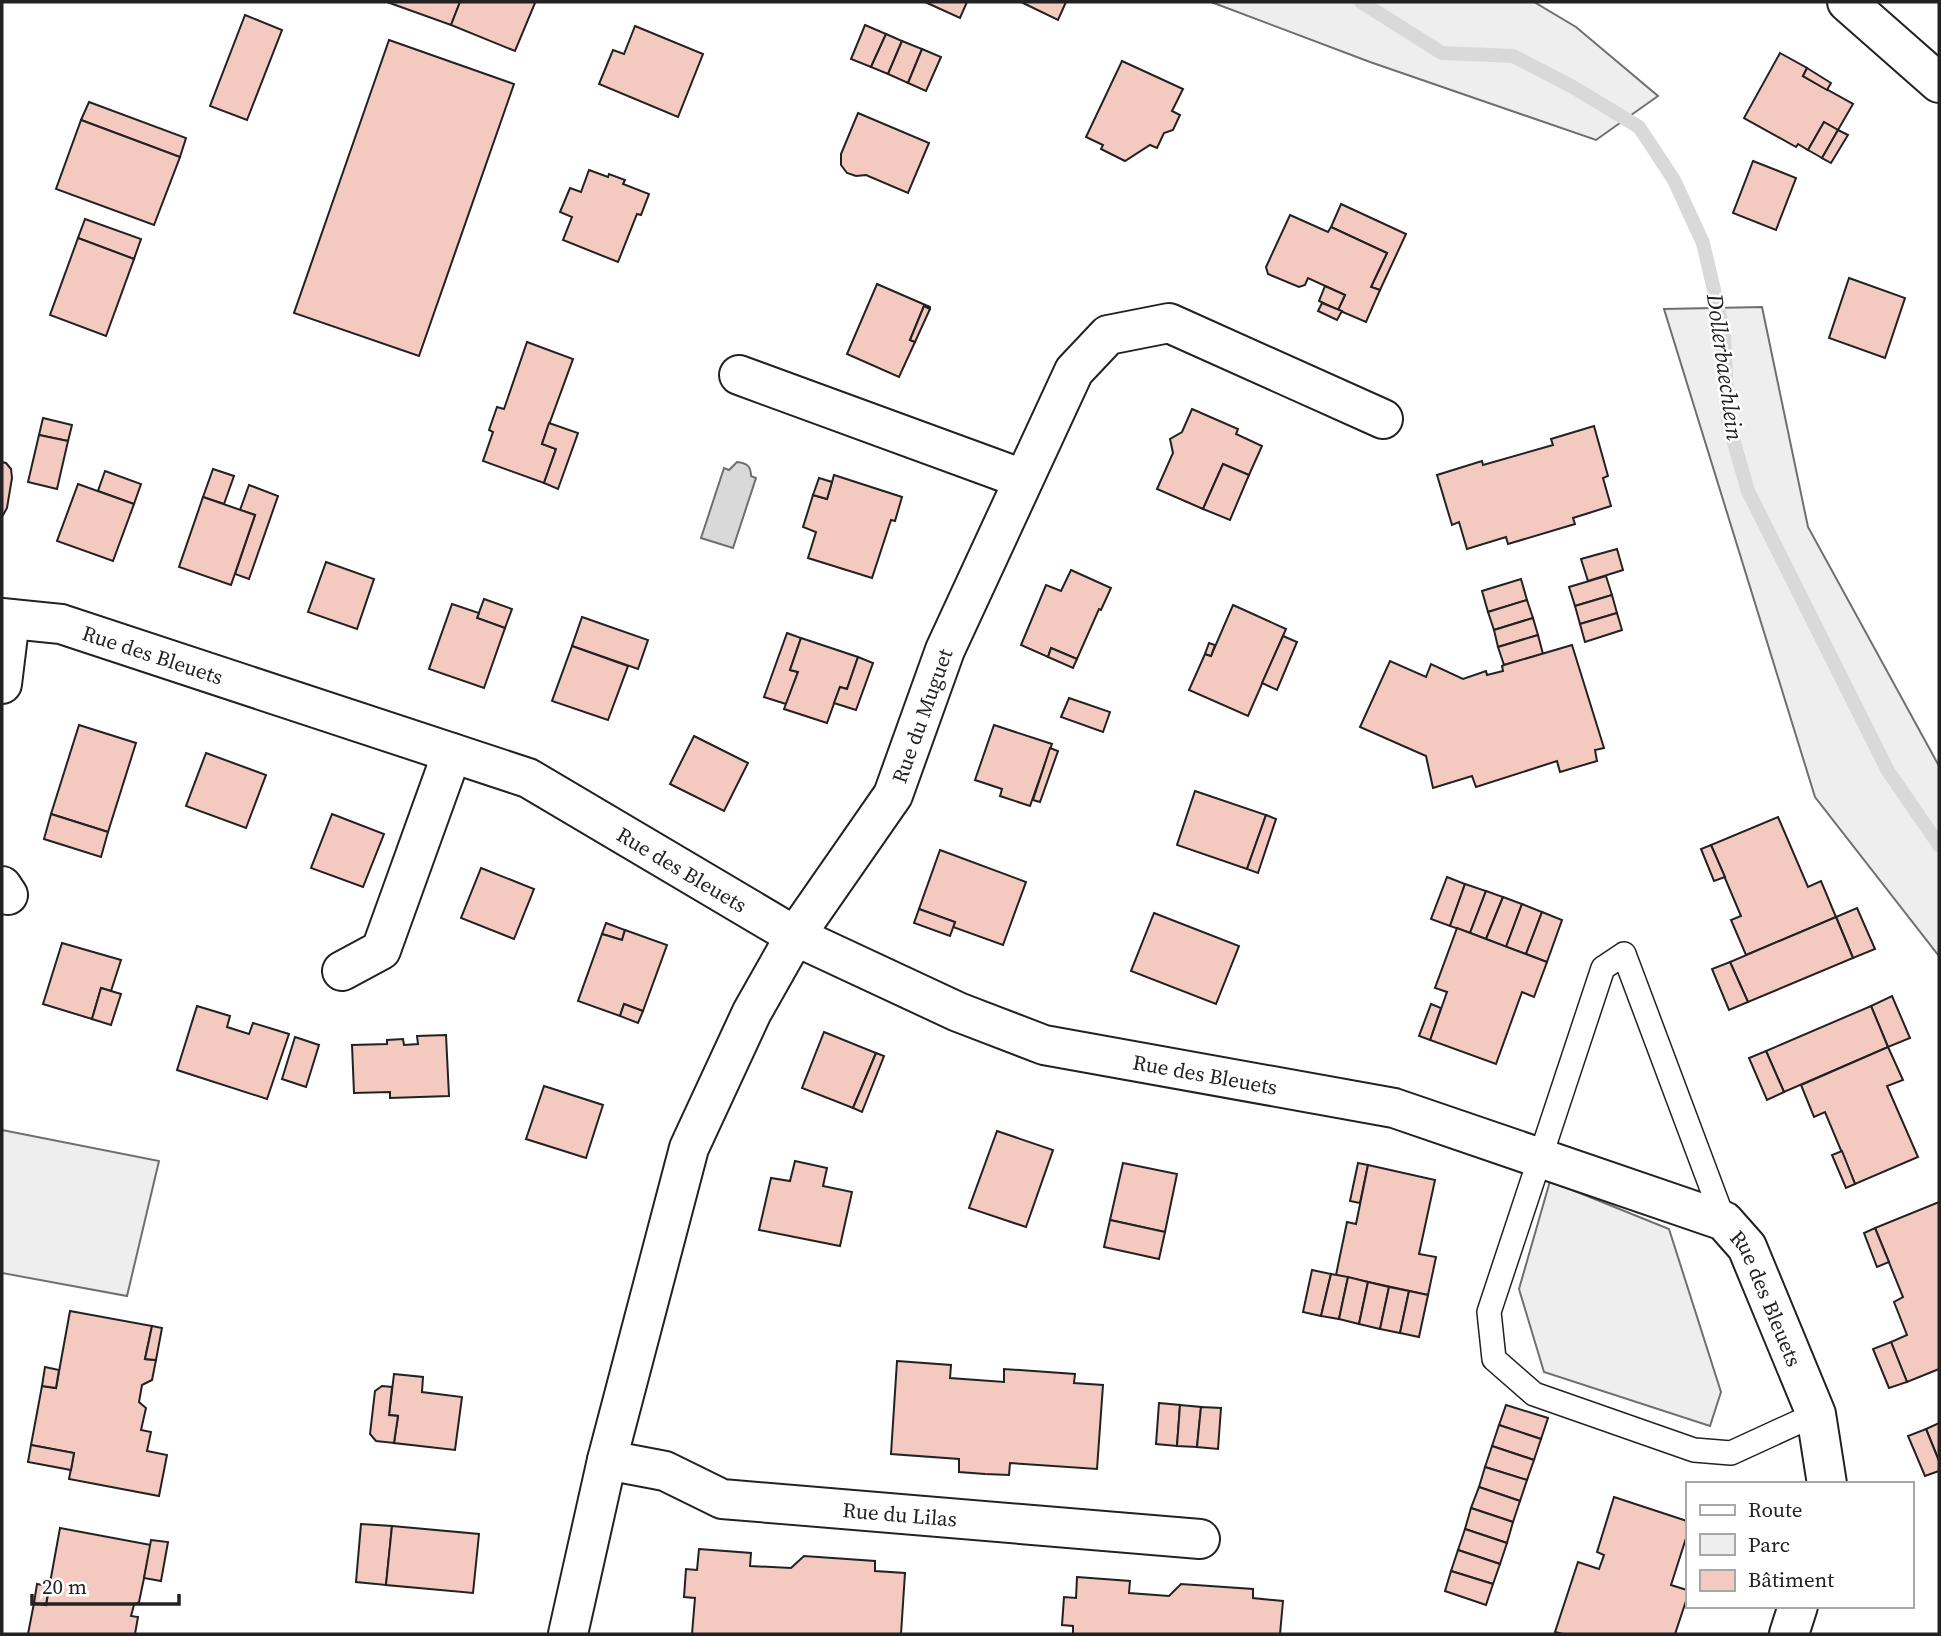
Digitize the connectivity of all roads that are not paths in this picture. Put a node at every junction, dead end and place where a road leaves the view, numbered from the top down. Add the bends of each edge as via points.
1 (1847, 2) edge
2 (1939, 83) edge
3 (740, 375) dead end
4 (1383, 419) dead end
5 (1023, 479) junction
6 (6, 618) edge
7 (2, 684) edge
8 (452, 753) junction
9 (795, 936) junction
10 (342, 971) dead end
11 (1541, 1158) junction
12 (1724, 1221) junction
13 (1816, 1414) junction
14 (607, 1460) junction
15 (1827, 1482) edge
16 (1200, 1539) dead end
17 (1797, 1608) edge
18 (568, 1634) edge
19 (1789, 1634) edge

1 - 2 street
3 - 5 street
4 - 5 street, Rue du Muguet via 1169,323 1108,335 1074,370
5 - 9 street, Rue du Muguet via 945,650 893,795
6 - 7 street, Rue des Bleuets
6 - 8 street, Rue des Bleuets via 61,624
8 - 9 street, Rue des Bleuets via 528,778
8 - 10 street via 381,950
9 - 11 street, Rue des Bleuets via 958,1012 1044,1045 1394,1108
9 - 14 street via 752,1012 689,1149
11 - 12 street, Rue des Bleuets
11 - 12 lane via 1603,968 1624,954
11 - 13 lane via 1489,1312 1494,1359 1534,1394 1694,1450 1731,1453
12 - 13 street, Rue des Bleuets via 1747,1247
13 - 15 street, Rue des Bleuets
14 - 16 street, Rue du Lilas via 666,1471 722,1499
14 - 18 street
17 - 19 street

